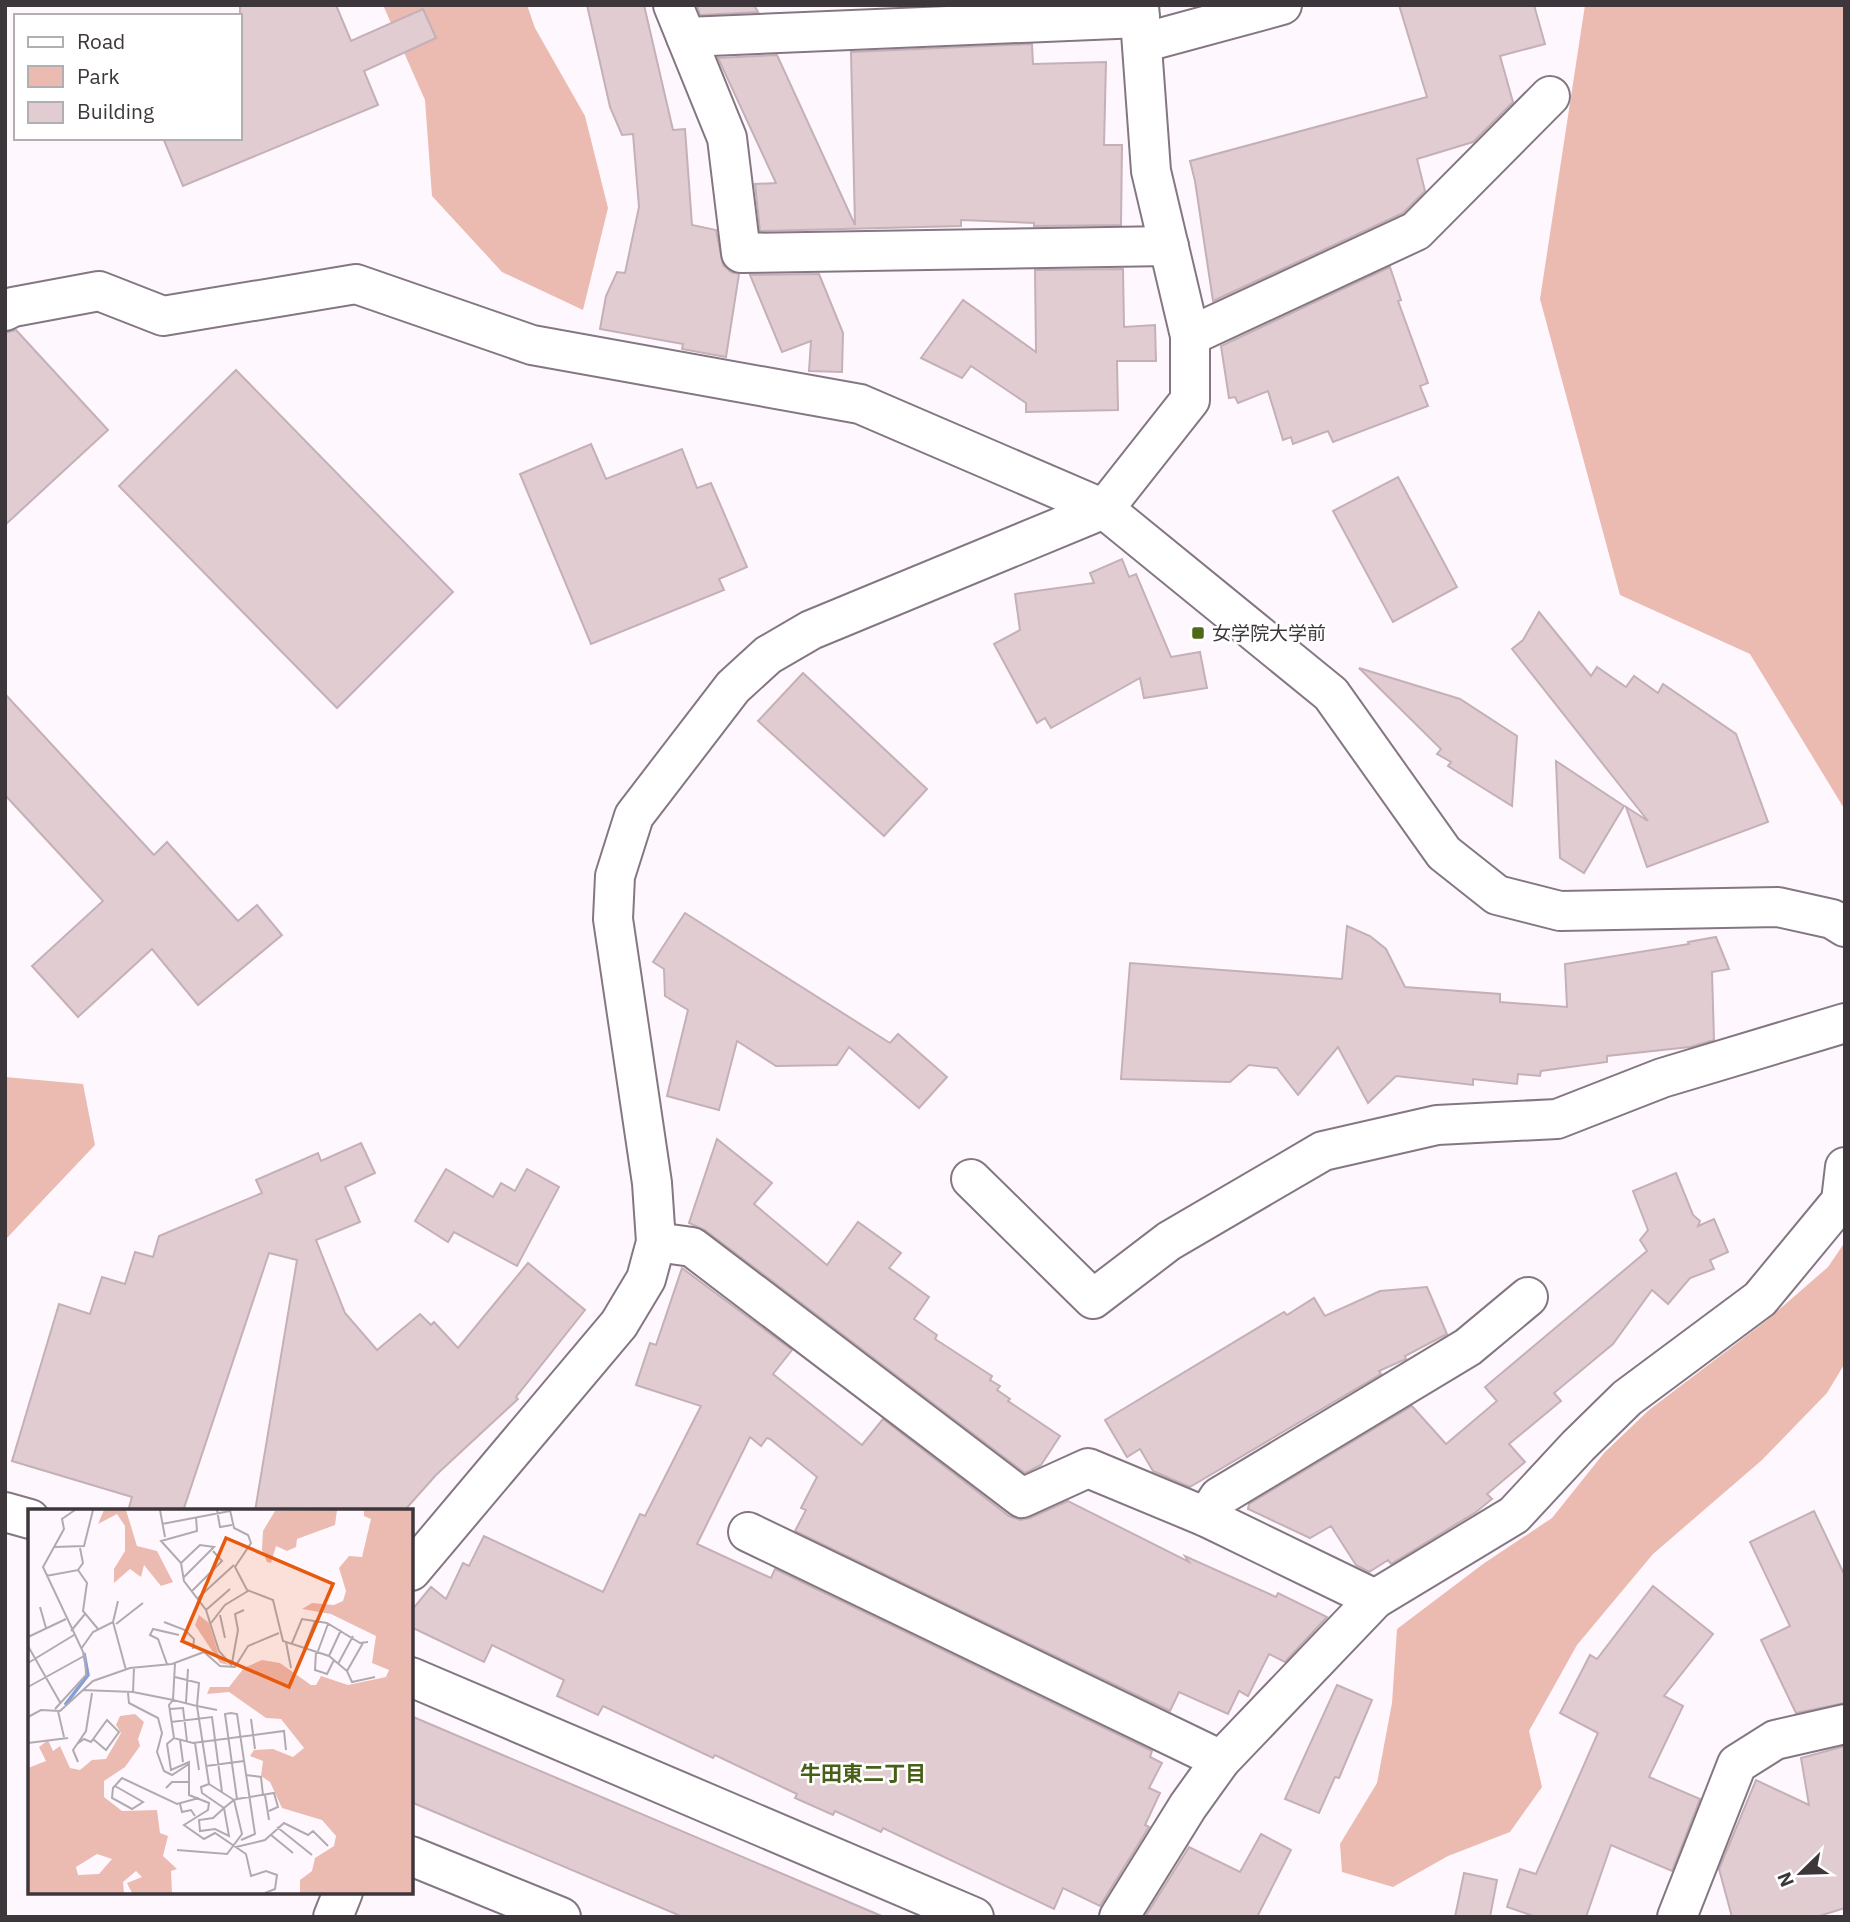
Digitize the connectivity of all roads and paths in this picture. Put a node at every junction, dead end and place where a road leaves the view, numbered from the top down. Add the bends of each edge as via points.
1 (1282, 5) edge
2 (680, 21) edge
3 (1141, 22) edge
4 (1550, 96) dead end
5 (1169, 246) junction
6 (5, 311) edge
7 (1190, 336) junction
8 (1104, 509) junction
9 (1845, 927) edge
10 (1845, 1023) edge
11 (1845, 1167) edge
12 (971, 1179) dead end
13 (656, 1242) junction
14 (1528, 1297) dead end
15 (5, 1512) edge
16 (1206, 1517) junction
17 (28, 1518) edge
18 (748, 1532) dead end
19 (413, 1569) edge
20 (1375, 1599) junction
21 (413, 1678) edge
22 (1845, 1724) edge
23 (1221, 1760) junction
24 (413, 1857) edge
25 (343, 1894) edge
26 (333, 1917) edge
27 (561, 1917) edge
28 (974, 1917) edge
29 (1119, 1917) edge
30 (1677, 1917) edge

1 - 3 street
2 - 3 street
2 - 5 street via 727,138 741,253
3 - 5 street via 1151,171
4 - 7 street via 1416,231
5 - 7 street
6 - 8 street via 99,291 163,316 356,284 532,345 860,404
7 - 8 street via 1190,400
8 - 9 street via 1331,694 1444,853 1497,895 1560,911 1778,907 1832,919
8 - 13 street via 811,629 768,655 733,687 634,816 615,876 613,919 652,1183
10 - 12 street via 1662,1078 1557,1119 1437,1125 1323,1152 1169,1241 1093,1299
11 - 20 street via 1842,1201 1760,1299 1627,1398 1514,1515
13 - 16 street via 692,1247 1021,1497 1088,1468
13 - 19 street via 646,1279 619,1324
14 - 16 street via 1468,1347 1219,1497
15 - 17 street
16 - 20 street
18 - 23 street
20 - 23 street
21 - 28 street
22 - 30 street via 1775,1740 1737,1765
23 - 29 street
24 - 27 street
25 - 26 street

